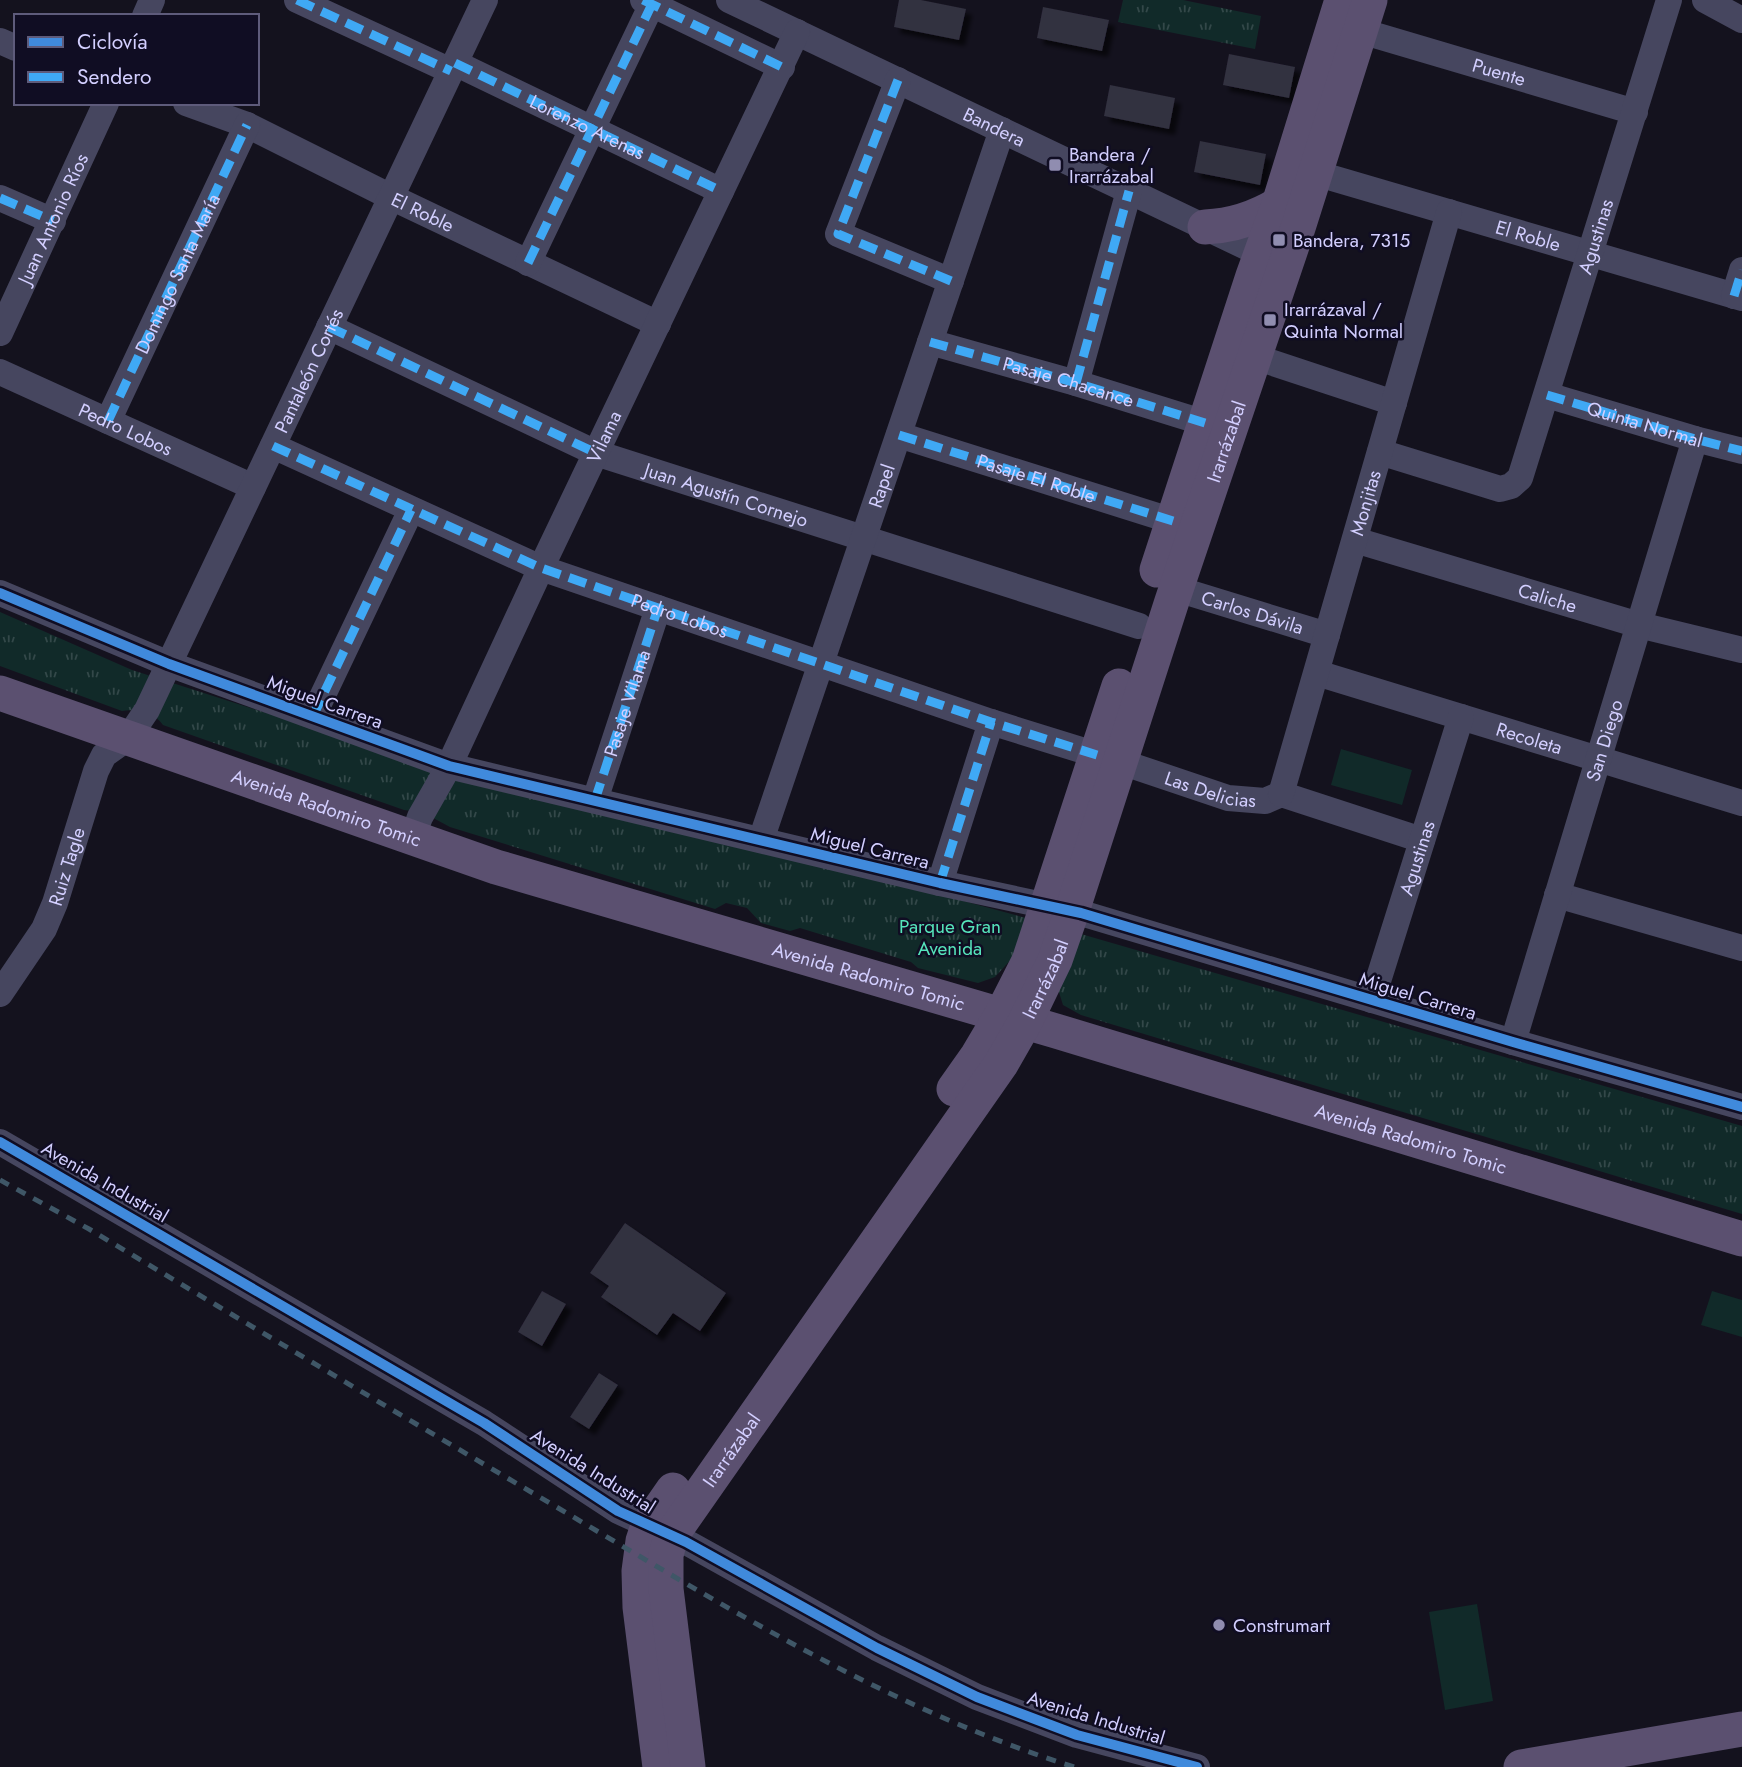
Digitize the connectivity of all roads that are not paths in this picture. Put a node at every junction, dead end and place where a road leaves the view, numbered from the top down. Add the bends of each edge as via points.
1 (297, 0) edge
2 (485, 0) edge
3 (729, 0) edge
4 (1342, 0) edge
5 (1669, 0) edge
6 (1705, 0) edge
7 (647, 2) edge
8 (1366, 15) edge
9 (1742, 20) edge
10 (797, 32) junction
11 (453, 67) junction
12 (782, 67) junction
13 (898, 80) junction
14 (105, 105) edge
15 (192, 105) edge
16 (1635, 112) junction
17 (247, 125) junction
18 (592, 129) junction
19 (1002, 130) junction
20 (1315, 173) junction
21 (721, 191) junction
22 (1129, 191) junction
23 (391, 197) junction
24 (0, 198) edge
25 (1279, 204) junction
26 (1449, 212) junction
27 (53, 221) junction
28 (1205, 227) junction
29 (1591, 254) junction
30 (1273, 258) junction
31 (528, 263) junction
32 (1742, 270) edge
33 (951, 281) junction
34 (1738, 297) edge
35 (658, 324) junction
36 (329, 327) junction
37 (0, 333) edge
38 (930, 342) junction
39 (1255, 357) junction
40 (0, 372) edge
41 (1076, 383) junction
42 (1547, 395) junction
43 (1394, 403) junction
44 (108, 421) junction
45 (1205, 423) junction
46 (899, 435) junction
47 (1695, 439) junction
48 (273, 446) junction
49 (1742, 451) edge
50 (1380, 452) junction
51 (596, 453) junction
52 (253, 486) junction
53 (411, 510) junction
54 (1173, 521) junction
55 (863, 538) junction
56 (1355, 540) junction
57 (541, 569) junction
58 (1177, 589) junction
59 (0, 593) edge
60 (658, 608) junction
61 (1639, 625) junction
62 (1139, 626) junction
63 (1327, 635) junction
64 (1742, 650) edge
65 (169, 664) junction
66 (821, 664) junction
67 (1317, 673) junction
68 (0, 692) edge
69 (313, 716) junction
70 (1461, 717) junction
71 (991, 722) junction
72 (128, 738) junction
73 (1109, 759) junction
74 (1598, 760) junction
75 (449, 766) junction
76 (1281, 794) junction
77 (595, 800) junction
78 (1742, 803) edge
79 (412, 839) junction
80 (761, 840) junction
81 (1422, 840) junction
82 (940, 883) junction
83 (1557, 895) junction
84 (1060, 909) junction
85 (1742, 948) edge
86 (0, 994) edge
87 (1372, 1000) junction
88 (1013, 1019) junction
89 (1513, 1042) junction
90 (1742, 1107) edge
91 (0, 1142) edge
92 (1742, 1238) edge
93 (660, 1531) junction
94 (1742, 1730) edge
95 (660, 1767) edge
96 (688, 1767) edge
97 (1197, 1767) edge
98 (1521, 1767) edge

1 - 11 street, Lorenzo Arenas
2 - 11 street, Pantaleón Cortés
3 - 10 street, Bandera
4 - 25 main road, Irarrázabal
5 - 16 street, Agustinas
6 - 9 street
7 - 12 street
7 - 18 street
8 - 16 street, Puente
8 - 20 main road, Irarrázabal
10 - 12 street, Vilama
10 - 13 street, Bandera
11 - 18 street, Lorenzo Arenas
11 - 23 street, Pantaleón Cortés
12 - 21 street, Vilama
13 - 19 street, Bandera
13 - 33 street via 838,234
14 - 27 street, Juan Antonio Ríos
15 - 17 street, El Roble
16 - 29 street, Agustinas
17 - 23 street, El Roble
17 - 44 street, Domingo Santa María
18 - 21 street, Lorenzo Arenas
18 - 31 street
19 - 22 street, Bandera
19 - 33 street, Rapel
20 - 26 street, El Roble
20 - 30 main road, Irarrázabal
21 - 35 street, Vilama
22 - 28 street, Bandera
22 - 41 street
23 - 31 street, El Roble
23 - 36 street, Pantaleón Cortés
24 - 27 street
25 - 28 main road via 1250,219
25 - 30 main road, Irarrázabal
26 - 29 street, El Roble
26 - 43 street, Monjitas
27 - 37 street, Juan Antonio Ríos
28 - 30 street, Bandera
29 - 34 street, El Roble
29 - 42 street, Agustinas
30 - 39 main road, Irarrázabal
30 - 45 main road, Irarrázabal
31 - 35 street, El Roble
32 - 34 street
33 - 38 street, Rapel
35 - 51 street, Vilama
36 - 48 street, Pantaleón Cortés
36 - 51 street, Juan Agustín Cornejo
38 - 41 street, Pasaje Chacance
38 - 46 street, Rapel
39 - 43 street
39 - 58 main road, Irarrázabal
40 - 44 street, Pedro Lobos
41 - 45 street, Pasaje Chacance
42 - 47 street, Quinta Normal
42 - 50 street, Agustinas via 1523,472 1516,483 1500,489
43 - 50 street, Monjitas
44 - 52 street, Pedro Lobos
45 - 54 main road, Irarrázabal
46 - 54 street, Pasaje El Roble
46 - 55 street, Rapel
47 - 49 street, Quinta Normal
47 - 61 street, San Diego
48 - 52 street, Pantaleón Cortés
48 - 53 street, Pedro Lobos
50 - 56 street, Monjitas
51 - 55 street, Juan Agustín Cornejo
51 - 57 street, Vilama
52 - 65 street, Pantaleón Cortés
53 - 57 street, Pedro Lobos
53 - 69 street
54 - 62 main road, Irarrázabal
55 - 62 street, Juan Agustín Cornejo
55 - 66 street, Rapel
56 - 61 street, Caliche
56 - 63 street, Monjitas
57 - 60 street, Pedro Lobos
57 - 75 street, Vilama
58 - 63 street, Carlos Dávila
58 - 73 main road, Irarrázabal
59 - 65 street, Miguel Carrera
60 - 66 street, Pedro Lobos
60 - 77 street, Pasaje Vilama
61 - 64 street, Caliche
61 - 74 street, San Diego
62 - 73 main road, Irarrázabal
63 - 67 street, Monjitas
65 - 69 street, Miguel Carrera
65 - 72 street, Pantaleón Cortés
66 - 71 street, Pedro Lobos
66 - 80 street, Rapel
67 - 70 street, Recoleta
67 - 76 street, Monjitas
68 - 72 main road, Avenida Radomiro Tomic
69 - 75 street, Miguel Carrera
70 - 74 street, Recoleta
70 - 81 street, Agustinas
71 - 73 street, Pedro Lobos
71 - 82 street
72 - 79 main road, Avenida Radomiro Tomic
72 - 86 street, Ruiz Tagle via 104,755 96,771 44,929
73 - 76 street, Las Delicias via 1228,798 1265,801
73 - 84 main road, Irarrázabal
74 - 78 street, Recoleta
74 - 83 street, San Diego
75 - 77 street, Miguel Carrera
75 - 79 street, Vilama
76 - 81 street, Las Delicias
77 - 80 street, Miguel Carrera
79 - 88 main road, Avenida Radomiro Tomic
80 - 82 street, Miguel Carrera
81 - 87 street, Agustinas
82 - 84 street, Miguel Carrera
83 - 85 street
83 - 89 street, San Diego
84 - 87 street, Miguel Carrera
84 - 88 main road, Irarrázabal via 1055,960
87 - 89 street, Miguel Carrera
88 - 92 main road, Avenida Radomiro Tomic
88 - 93 main road, Irarrázabal via 1001,1064
89 - 90 street, Miguel Carrera
91 - 93 street, Avenida Industrial via 472,1416 618,1511
93 - 95 main road, Irarrázabal via 640,1557 640,1607
93 - 96 main road, Irarrázabal
93 - 97 street, Avenida Industrial via 977,1697 1077,1735
94 - 98 main road

